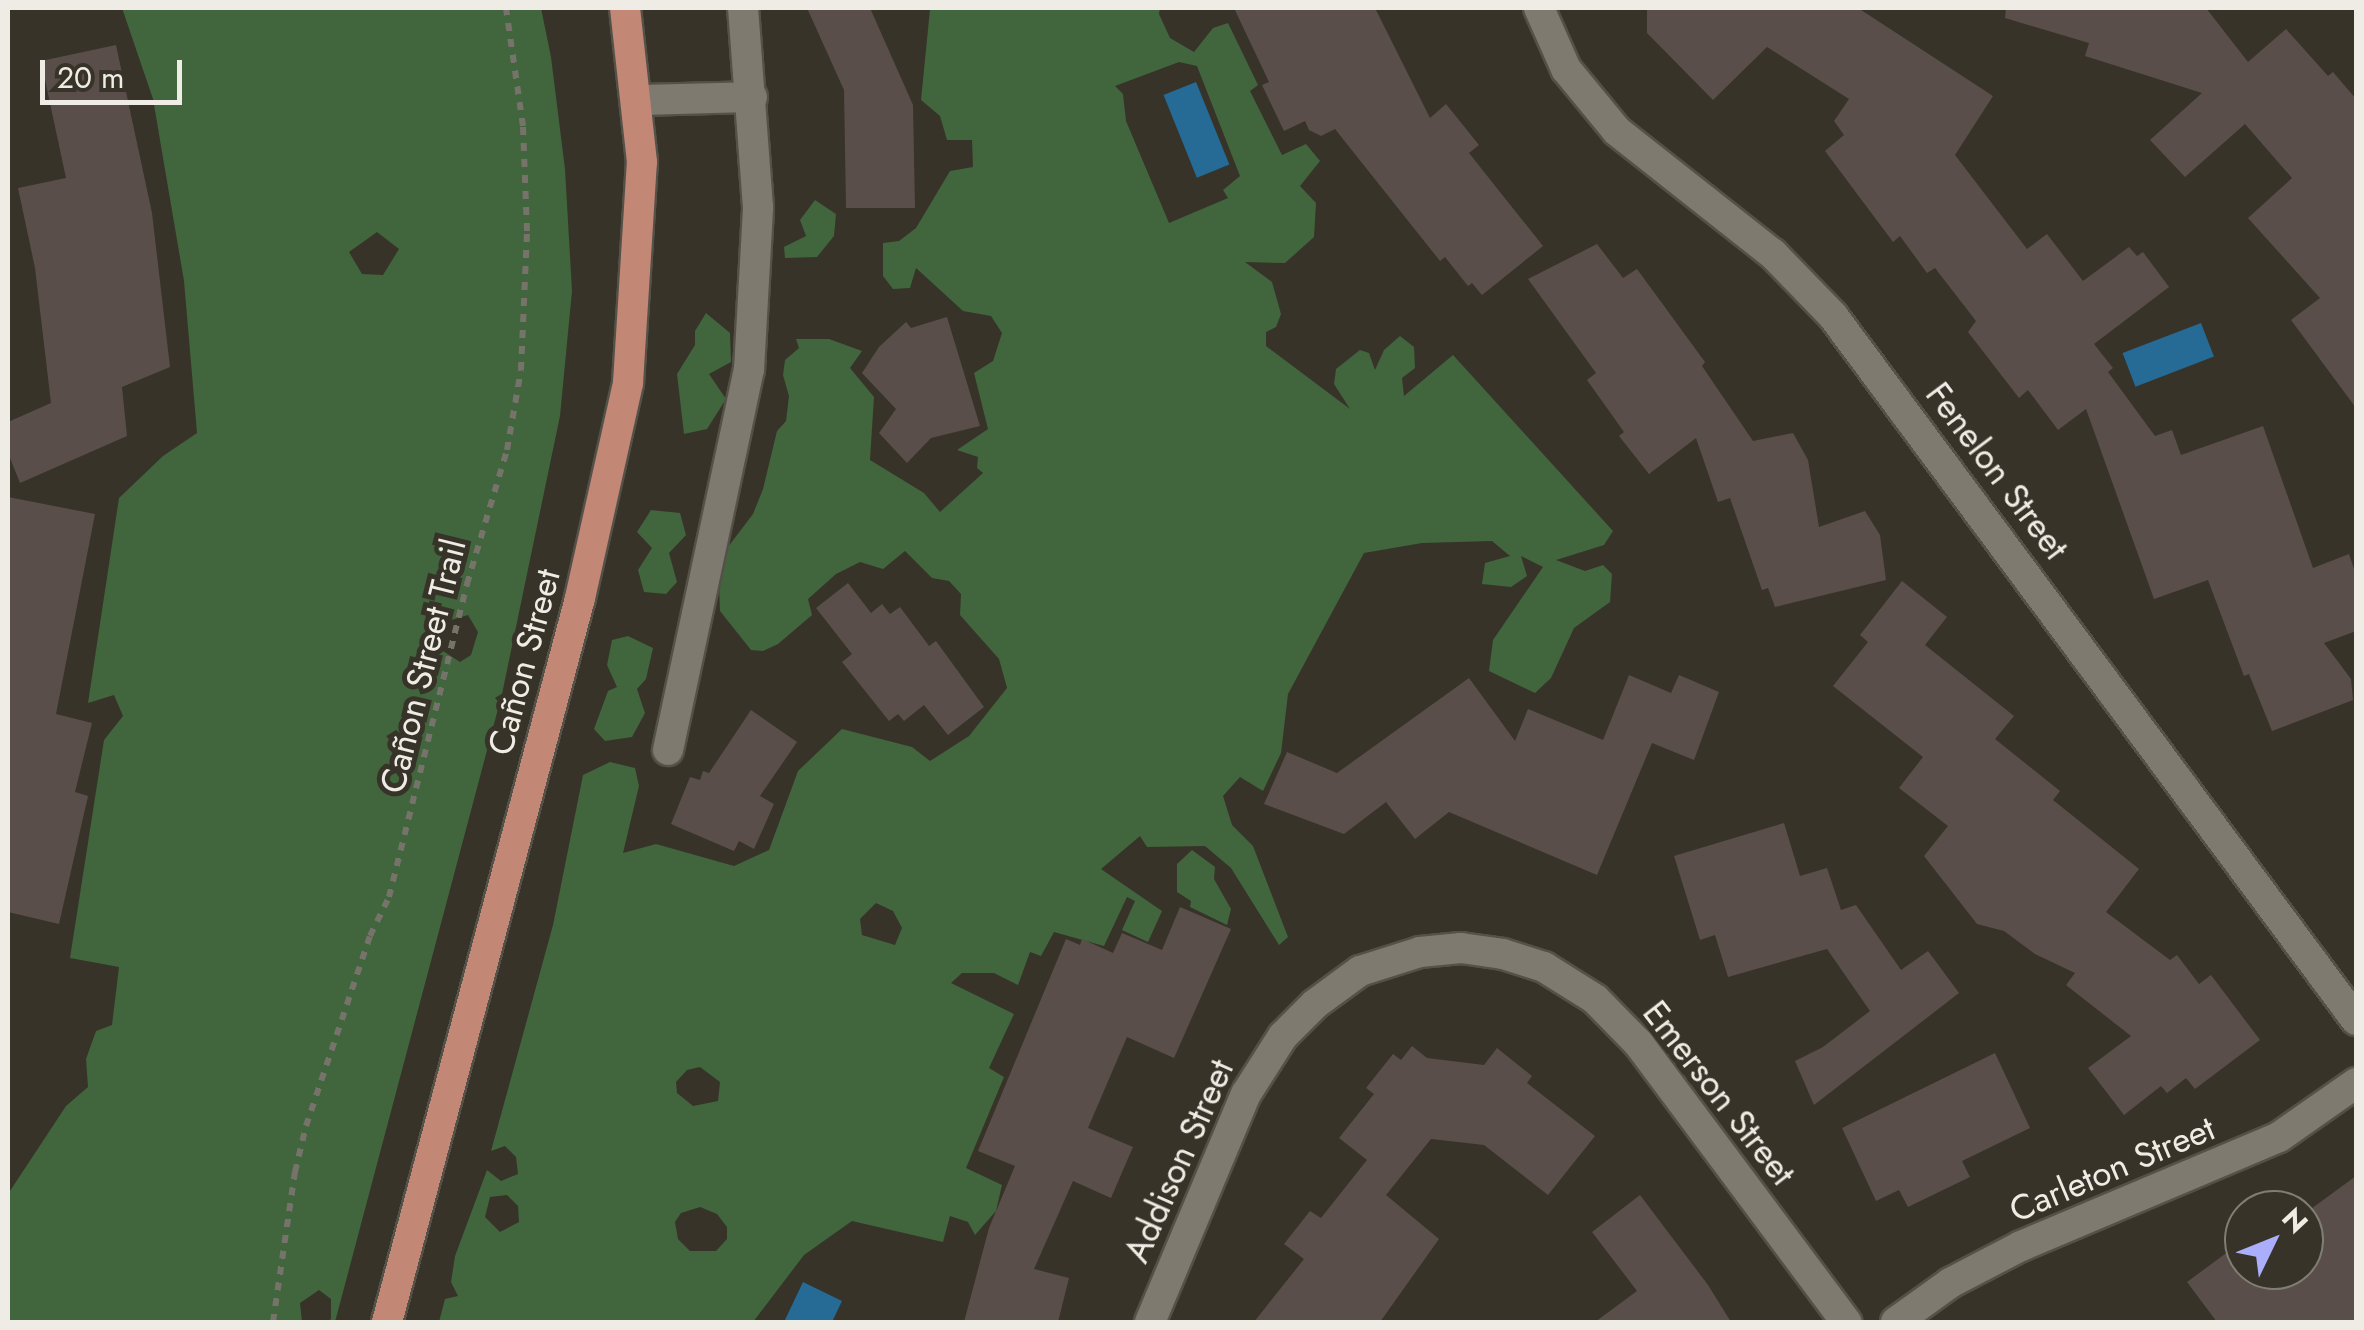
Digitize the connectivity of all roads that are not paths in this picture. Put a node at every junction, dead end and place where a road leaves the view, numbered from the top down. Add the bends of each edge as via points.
1 (625, 8) edge
2 (743, 8) edge
3 (1539, 8) edge
4 (752, 97) junction
5 (638, 100) junction
6 (668, 750) dead end
7 (1379, 962) joint
8 (2356, 1020) edge
9 (2356, 1083) edge
10 (387, 1322) edge
11 (1150, 1322) edge
12 (1846, 1322) edge
13 (1896, 1322) edge

1 - 5 main road, Cañon Street
2 - 4 street
3 - 8 street, Fenelon Street via 1566,69 1616,131 1773,254 1833,316
4 - 5 street
4 - 6 street via 758,208 750,370
5 - 10 main road, Cañon Street via 638,273 612,465
7 - 11 street, Addison Street via 1315,1004 1262,1064
7 - 12 street, Emerson Street via 1461,948 1504,954 1544,967 1596,999 1639,1044
9 - 13 street, Carleton Street via 2279,1137 2021,1246 1950,1283

